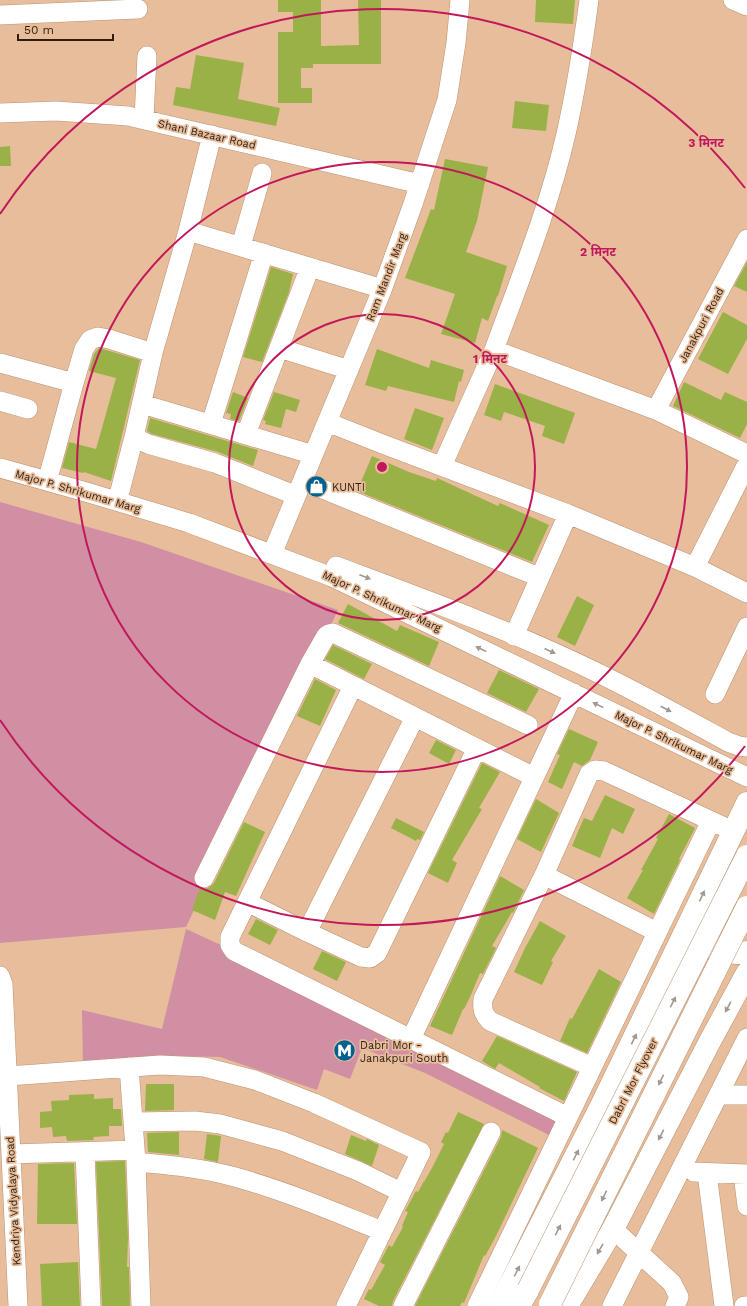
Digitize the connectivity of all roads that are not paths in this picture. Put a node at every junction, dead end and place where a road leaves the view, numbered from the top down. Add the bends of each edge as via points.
1 (450, 0) edge
2 (460, 0) edge
3 (589, 0) edge
4 (732, 0) edge
5 (747, 6) edge
6 (138, 9) dead end
7 (0, 15) edge
8 (147, 56) dead end
9 (0, 113) edge
10 (144, 119) junction
11 (212, 135) junction
12 (262, 173) dead end
13 (415, 183) junction
14 (188, 231) junction
15 (747, 240) edge
16 (241, 246) junction
17 (264, 253) junction
18 (310, 267) junction
19 (372, 286) junction
20 (279, 348) junction
21 (494, 350) junction
22 (153, 353) junction
23 (0, 363) edge
24 (340, 367) junction
25 (74, 383) junction
26 (0, 401) edge
27 (142, 404) junction
28 (28, 409) dead end
29 (656, 410) junction
30 (328, 422) junction
31 (211, 424) junction
32 (246, 434) junction
33 (134, 437) junction
34 (304, 452) junction
35 (747, 454) edge
36 (0, 458) edge
37 (747, 464) edge
38 (442, 466) junction
39 (0, 468) edge
40 (50, 471) junction
41 (303, 481) junction
42 (120, 491) junction
43 (287, 492) junction
44 (568, 514) junction
45 (270, 547) junction
46 (695, 567) junction
47 (539, 577) junction
48 (747, 593) edge
49 (747, 627) edge
50 (514, 636) junction
51 (310, 664) junction
52 (353, 686) junction
53 (574, 693) junction
54 (715, 694) dead end
55 (415, 717) junction
56 (528, 725) dead end
57 (747, 747) edge
58 (477, 748) junction
59 (534, 777) junction
60 (747, 777) edge
61 (747, 803) edge
62 (711, 821) junction
63 (733, 831) junction
64 (747, 856) edge
65 (544, 875) junction
66 (204, 878) dead end
67 (247, 902) junction
68 (747, 907) edge
69 (691, 919) junction
70 (307, 932) junction
71 (657, 932) junction
72 (747, 952) edge
73 (747, 973) edge
74 (0, 976) edge
75 (412, 1039) junction
76 (745, 1044) edge
77 (129, 1067) junction
78 (592, 1067) junction
79 (8, 1076) junction
80 (719, 1095) junction
81 (747, 1095) edge
82 (568, 1117) junction
83 (133, 1122) junction
84 (491, 1132) dead end
85 (85, 1152) junction
86 (11, 1154) junction
87 (135, 1156) junction
88 (680, 1172) junction
89 (707, 1173) junction
90 (745, 1174) edge
91 (401, 1192) junction
92 (747, 1206) edge
93 (613, 1229) junction
94 (382, 1231) junction
95 (8, 1251) edge
96 (639, 1254) junction
97 (523, 1298) edge
98 (678, 1303) edge
99 (556, 1305) edge
100 (18, 1306) edge
101 (91, 1306) edge
102 (141, 1306) edge
103 (346, 1306) edge
104 (403, 1306) edge
105 (477, 1306) edge
106 (499, 1306) edge
107 (612, 1306) edge
108 (724, 1306) edge
109 (744, 1306) edge
110 (747, 1306) edge

1 - 13 street, Ram Mandir Marg via 447,40 437,96
2 - 13 street, Ram Mandir Marg via 447,100
3 - 21 street via 566,135 546,206
4 - 5 street
6 - 7 street
8 - 10 street
9 - 10 street, Shani Bazaar Road via 56,111
10 - 11 street, Shani Bazaar Road
11 - 13 street, Shani Bazaar Road
11 - 14 street
12 - 16 street
13 - 19 street, Ram Mandir Marg
13 - 30 street, Ram Mandir Marg via 382,290
14 - 16 street
14 - 22 street
15 - 29 street, Janakpuri Road
16 - 17 street
17 - 18 street
17 - 31 street
18 - 19 street
18 - 20 street
19 - 24 street, Ram Mandir Marg
20 - 24 street
20 - 32 street
21 - 29 street
21 - 38 street
22 - 25 street via 109,339 98,337 90,340 84,349
22 - 27 street
23 - 25 street
24 - 34 street, Ram Mandir Marg
25 - 40 street
26 - 28 street
27 - 31 street
27 - 33 street
29 - 35 street
30 - 38 street
30 - 41 street, Ram Mandir Marg
31 - 32 street
32 - 34 street
33 - 42 street
33 - 43 street via 148,444 215,463
34 - 43 street, Ram Mandir Marg
36 - 40 street, Major P. Shrikumar Marg
37 - 46 street
38 - 44 street
39 - 45 street, Major P. Shrikumar Marg
40 - 42 street, Major P. Shrikumar Marg
41 - 45 street, Ram Mandir Marg
41 - 47 street
42 - 45 street, Major P. Shrikumar Marg via 235,527
43 - 45 street, Ram Mandir Marg
44 - 46 street
44 - 47 street
45 -> 50 street, Major P. Shrikumar Marg via 449,609
53 -> 45 street, Major P. Shrikumar Marg
46 - 48 street
47 - 50 street
49 - 54 street
50 -> 57 street, Major P. Shrikumar Marg via 600,674 728,742
51 - 52 street
51 - 56 street via 326,636 333,633
51 - 66 street
52 - 55 street
52 - 67 street
53 - 59 street
60 -> 53 street, Major P. Shrikumar Marg
55 - 58 street
55 - 70 street
58 - 59 street
58 - 70 street via 377,953 370,958 361,957
59 - 75 street
61 - 63 main road
62 - 63 street
62 - 65 street via 604,771 595,770 589,774
62 - 71 street
69 -> 63 main road
97 -> 64 main road, Dabri Mor Flyover, bridge
65 - 71 street
65 - 78 street via 483,999 482,1008 490,1020
67 - 70 street
67 - 75 street via 230,937 230,945 234,952
68 -> 99 main road, bridge
69 - 72 main road via 695,929 710,945 730,953
106 -> 69 main road via 601,1106
71 - 78 street
73 -> 93 main road
74 - 79 street, Kendriya Vidyalaya Road via 3,984
75 - 82 street
76 - 80 street
77 - 79 street
77 - 83 street
77 - 91 street via 204,1067 255,1080 314,1103 421,1152
78 - 82 street
79 - 86 street, Kendriya Vidyalaya Road
80 - 81 street
80 - 88 street
82 - 105 street
83 - 87 street
83 - 91 street via 195,1121 227,1126 282,1141 358,1171
84 - 104 street
85 - 86 street
85 - 87 street
85 - 101 street
86 - 95 street, Kendriya Vidyalaya Road
87 - 94 street via 235,1177 290,1194
87 - 102 street
88 - 89 street
88 - 96 street
89 - 90 street
89 - 108 street
90 - 92 street
91 - 94 street
93 - 96 street
93 -> 99 main road
94 - 103 street
95 - 100 street, Kendriya Vidyalaya Road
96 - 98 street via 672,1284
96 - 107 street
109 - 110 street

